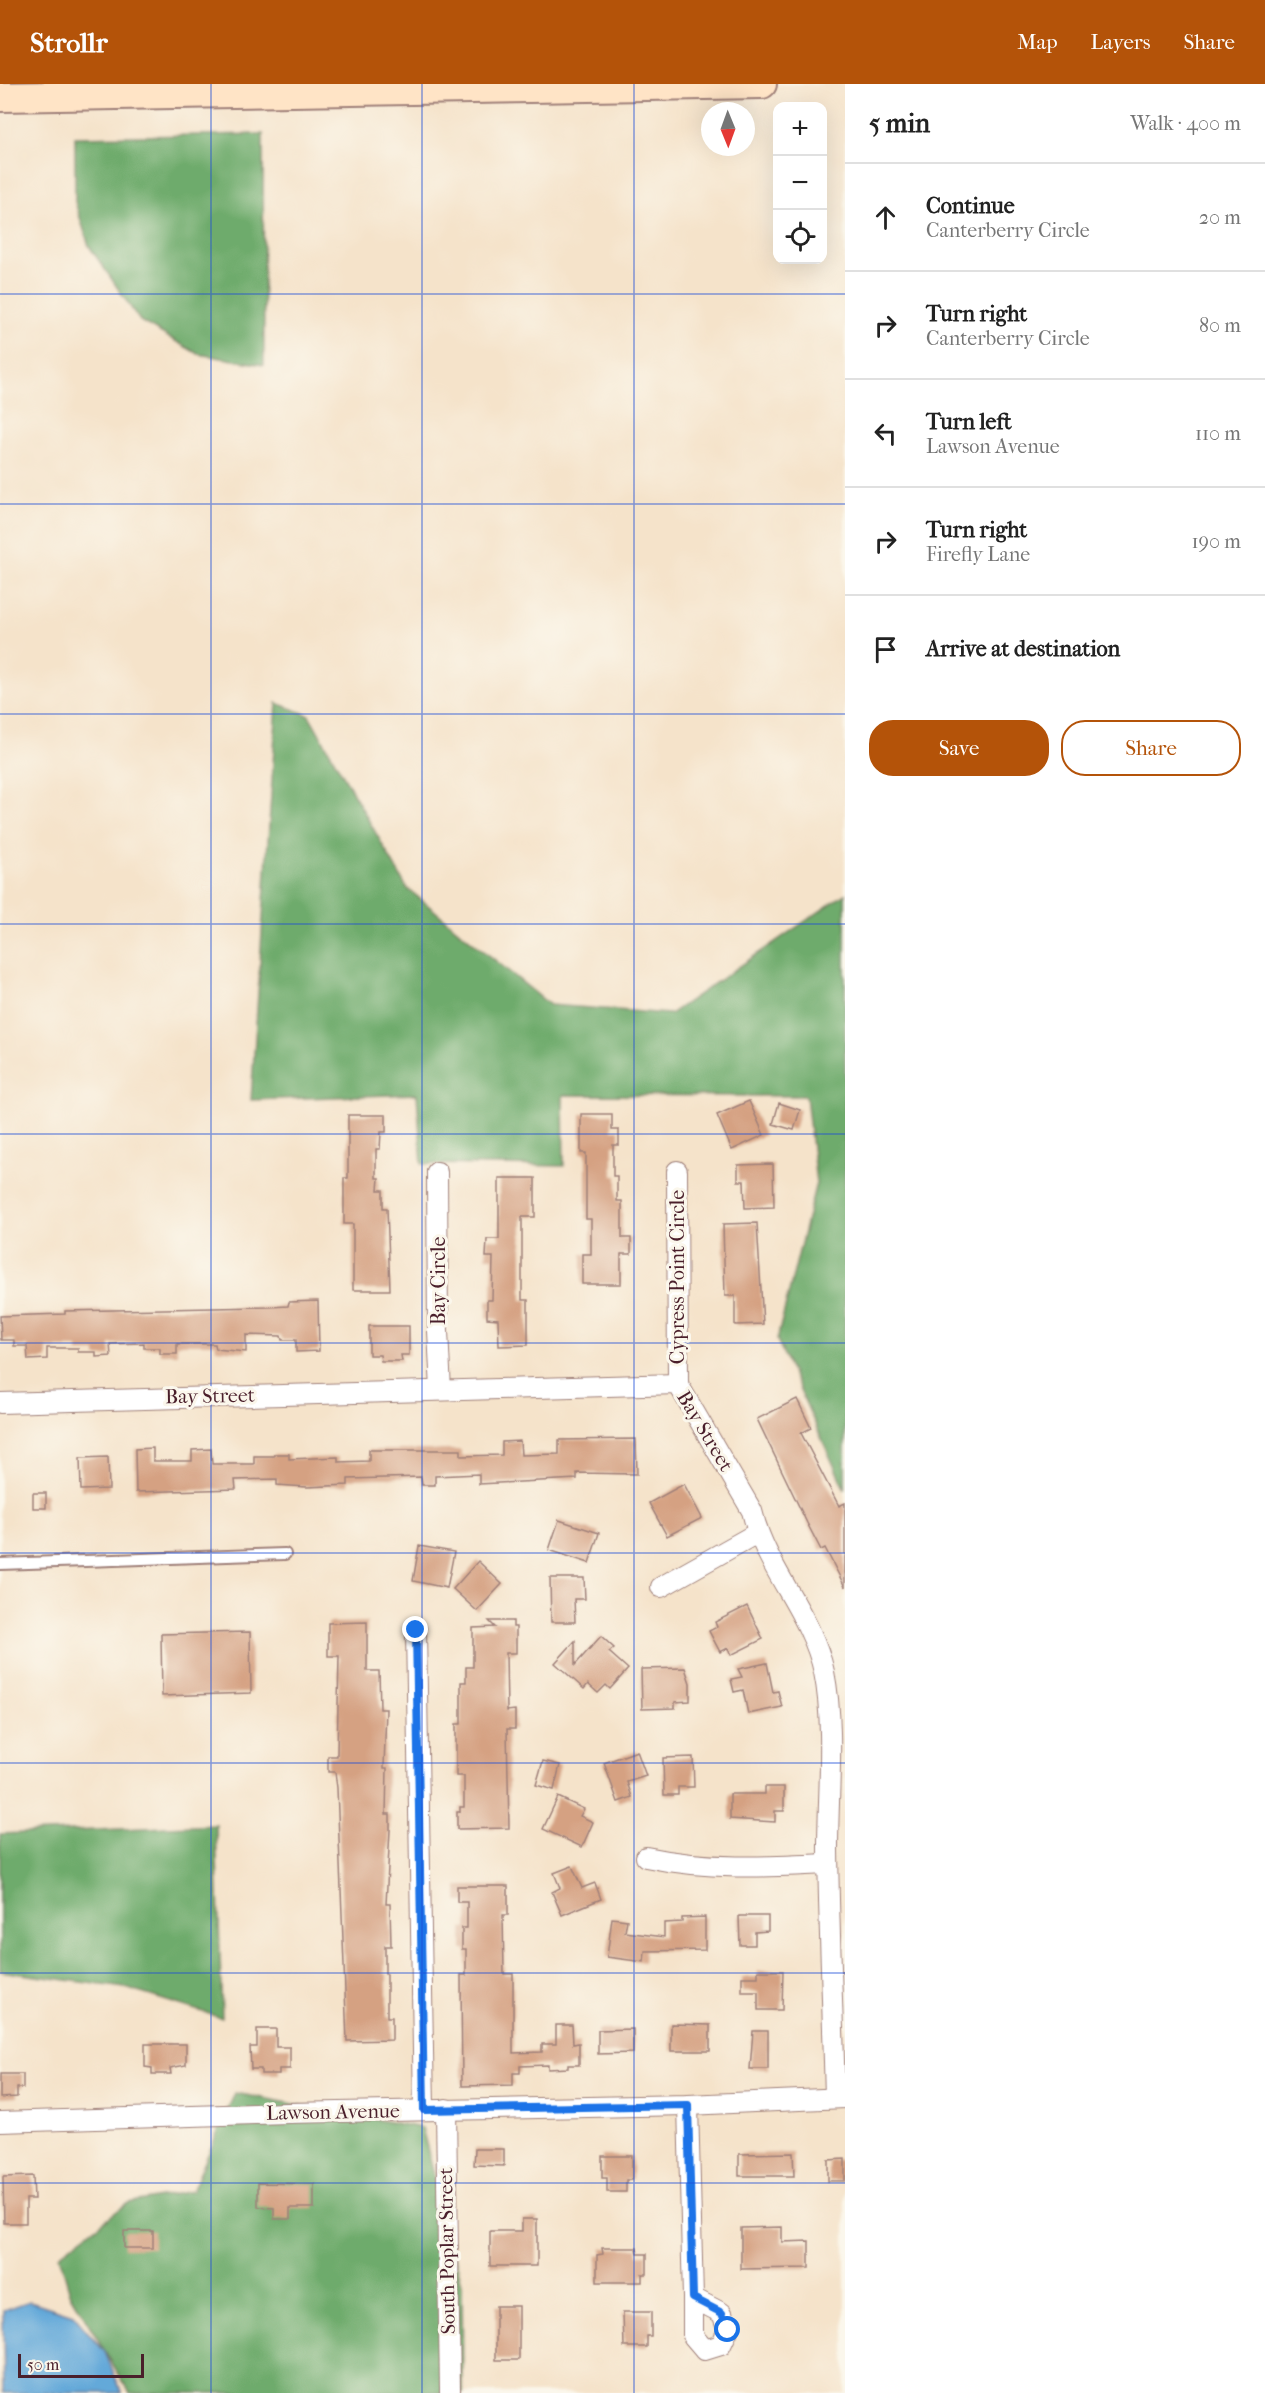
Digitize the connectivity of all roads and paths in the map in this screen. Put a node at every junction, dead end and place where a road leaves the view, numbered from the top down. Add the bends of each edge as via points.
1 (762, 84) edge
2 (0, 97) edge
3 (677, 1171) dead end
4 (437, 1172) dead end
5 (678, 1384) junction
6 (441, 1390) junction
7 (0, 1402) edge
8 (757, 1533) junction
9 (285, 1554) dead end
10 (0, 1564) edge
11 (661, 1587) dead end
12 (416, 1630) dead end
13 (646, 1857) dead end
14 (828, 1864) junction
15 (840, 2098) edge
16 (688, 2105) junction
17 (446, 2109) junction
18 (424, 2110) junction
19 (0, 2122) edge
20 (693, 2298) dead end
21 (450, 2393) edge

1 - 2 street
3 - 5 street, Cypress Point Circle
4 - 6 street, Bay Circle
5 - 6 street, Bay Street
5 - 8 street, Bay Street via 752,1511
6 - 7 street, Bay Street
8 - 11 street
8 - 14 street, Bay Street via 810,1634 824,1670 828,1709
9 - 10 lane
12 - 18 street
13 - 14 street via 710,1867
14 - 15 street, Bay Street
15 - 16 street, Lawson Avenue
16 - 17 street, Lawson Avenue
16 - 20 street
17 - 18 street, Lawson Avenue
17 - 21 street, South Poplar Street
18 - 19 street, Lawson Avenue

